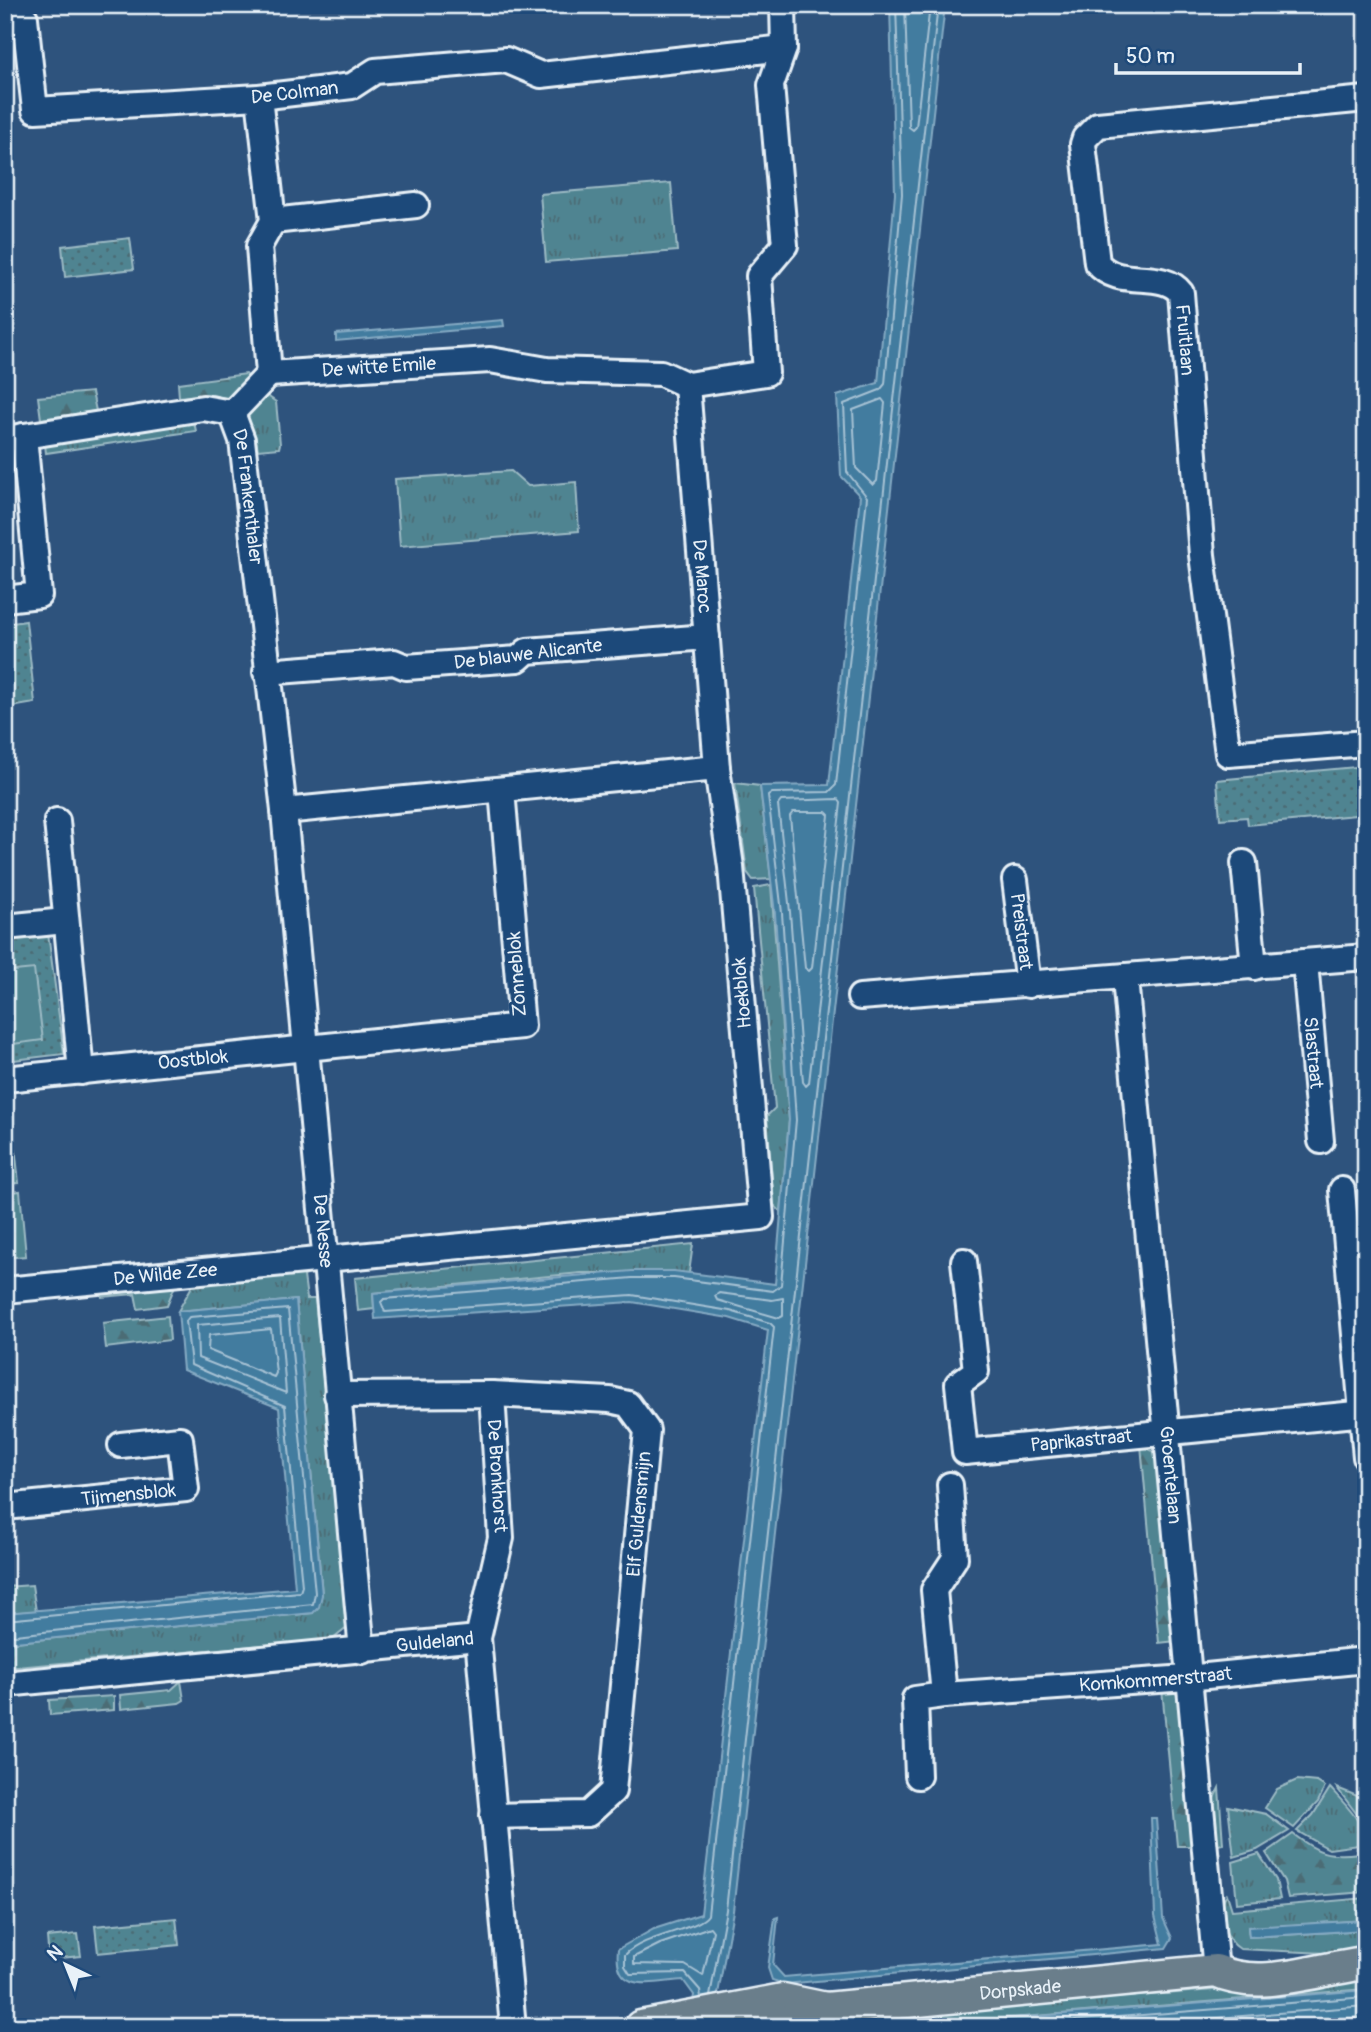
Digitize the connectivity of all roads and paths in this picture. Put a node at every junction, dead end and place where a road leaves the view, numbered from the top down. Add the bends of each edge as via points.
1 (783, 5) edge
2 (5, 21) edge
3 (784, 48) junction
4 (259, 97) junction
5 (1366, 99) edge
6 (416, 205) dead end
7 (273, 221) junction
8 (269, 374) junction
9 (687, 385) junction
10 (232, 413) junction
11 (15, 438) edge
12 (5, 599) edge
13 (707, 636) junction
14 (265, 672) junction
15 (1366, 743) edge
16 (718, 768) junction
17 (502, 790) junction
18 (284, 811) junction
19 (57, 821) dead end
20 (1244, 863) dead end
21 (1015, 880) dead end
22 (65, 921) junction
23 (5, 927) edge
24 (1366, 957) edge
25 (1305, 962) junction
26 (1254, 967) junction
27 (1125, 978) junction
28 (1028, 985) junction
29 (860, 997) dead end
30 (305, 1049) junction
31 (81, 1072) junction
32 (5, 1079) edge
33 (1321, 1141) dead end
34 (1342, 1190) dead end
35 (324, 1260) junction
36 (964, 1261) dead end
37 (5, 1290) edge
38 (492, 1394) junction
39 (337, 1395) junction
40 (1364, 1413) edge
41 (1165, 1432) junction
42 (121, 1445) dead end
43 (1366, 1457) edge
44 (950, 1485) dead end
45 (5, 1507) edge
46 (478, 1638) junction
47 (362, 1651) junction
48 (1366, 1660) edge
49 (1187, 1678) junction
50 (5, 1684) edge
51 (944, 1695) junction
52 (918, 1776) dead end
53 (494, 1816) junction
54 (1366, 1963) edge
55 (1216, 1971) junction
56 (826, 2009) junction
57 (513, 2027) edge
58 (641, 2027) edge
59 (772, 2027) edge

1 - 3 street
2 - 4 street, De Colman via 25,18 35,110
3 - 4 street, De Colman via 541,75 506,60 375,71 352,86
3 - 9 street, De witte Emile via 771,85 785,245 758,276 766,373
4 - 7 street
5 - 15 street, Fruitlaan via 1098,125 1083,145 1097,263 1114,275 1170,283 1181,293 1202,555 1228,754
6 - 7 street
7 - 8 street via 259,246
8 - 9 street, De witte Emile via 490,359 547,370 661,373
8 - 10 street
9 - 13 street, De Maroc
10 - 11 street, De Frankenthaler via 204,408
10 - 14 street, De Frankenthaler via 242,440
11 - 12 street via 39,595
13 - 14 street, De blauwe Alicante via 527,651 518,659
13 - 16 street, De Maroc
14 - 18 street, De Frankenthaler
16 - 17 street
16 - 35 street, Hoekblok via 761,1217
17 - 18 street
17 - 30 street, Zonneblok via 522,1026
18 - 30 street, De Nesse
19 - 22 street
20 - 26 street
21 - 28 street, Preistraat
22 - 23 street
22 - 31 street
24 - 25 street
25 - 26 street
25 - 33 street, Slastraat
26 - 27 street
27 - 28 street
27 - 41 street, Groentelaan
28 - 29 street
30 - 31 street, Oostblok
30 - 35 street, De Nesse
31 - 32 street, Oostblok
34 - 40 street
35 - 37 street, De Wilde Zee
35 - 39 street, De Nesse
36 - 41 street, Paprikastraat via 976,1371 958,1384 965,1452
38 - 39 street, Elf Guldensmijn
38 - 46 street, De Bronkhorst via 501,1538
38 - 53 street, Elf Guldensmijn via 628,1404 647,1430 613,1791 588,1814
39 - 47 street, De Nesse
40 - 41 street, Paprikastraat
40 - 43 street
41 - 49 street, Groentelaan
42 - 45 street, Tijmensblok via 180,1439 186,1489
44 - 51 street via 955,1558 934,1590
46 - 47 street, Guldeland
46 - 53 street, Guldeland
47 - 50 street, Guldeland
48 - 49 street, Komkommerstraat
49 - 51 street, Komkommerstraat
49 - 55 street, Groentelaan
51 - 52 street, Komkommerstraat via 915,1699
53 - 57 street, Guldeland
54 - 55 main road, Dorpskade via 1285,1977 1233,1979
55 - 56 main road, Dorpskade
56 - 58 main road, Dorpskade via 783,2000
56 - 59 main road, Dorpskade

